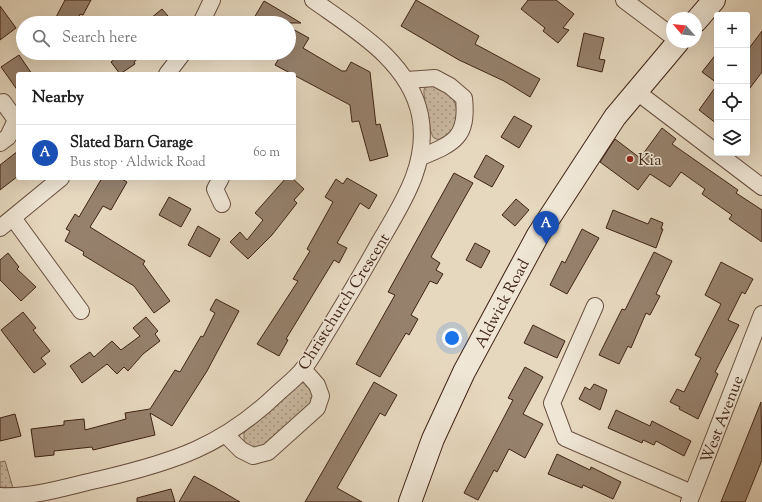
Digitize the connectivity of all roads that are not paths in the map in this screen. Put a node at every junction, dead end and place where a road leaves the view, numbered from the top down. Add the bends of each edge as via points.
1 (212, 0) edge
2 (313, 0) edge
3 (624, 0) edge
4 (714, 0) edge
5 (702, 14) edge
6 (204, 16) edge
7 (666, 32) edge
8 (673, 48) edge
9 (178, 60) edge
10 (169, 72) edge
11 (407, 80) junction
12 (636, 92) junction
13 (0, 102) edge
14 (0, 143) edge
15 (421, 157) junction
16 (59, 180) edge
17 (220, 180) edge
18 (762, 187) edge
19 (222, 204) dead end
20 (6, 223) edge
21 (595, 306) dead end
22 (81, 311) dead end
23 (762, 314) edge
24 (303, 369) junction
25 (226, 435) junction
26 (0, 496) edge
27 (690, 497) edge
28 (410, 502) edge

1 - 6 street
2 - 11 street, Christchurch Crescent via 386,56
3 - 7 street
4 - 5 main road
8 - 12 main road, Aldwick Road
9 - 10 street
11 - 15 street, Christchurch Crescent via 420,116
11 - 15 street via 435,78 464,98 462,129 453,141
12 - 18 street
12 - 28 main road, Aldwick Road via 574,178 509,285 433,439
13 - 14 street via 3,102 16,120 8,137
15 - 24 street, Christchurch Crescent via 413,182 397,212
16 - 20 street
17 - 19 street via 215,189
20 - 22 street
21 - 27 street via 552,402 566,438
23 - 27 street, West Avenue
24 - 25 street, Christchurch Crescent via 262,409
24 - 25 street via 318,386 321,396 318,408 268,452 253,456 241,450
25 - 26 street, Christchurch Crescent via 187,455 139,470 15,497

